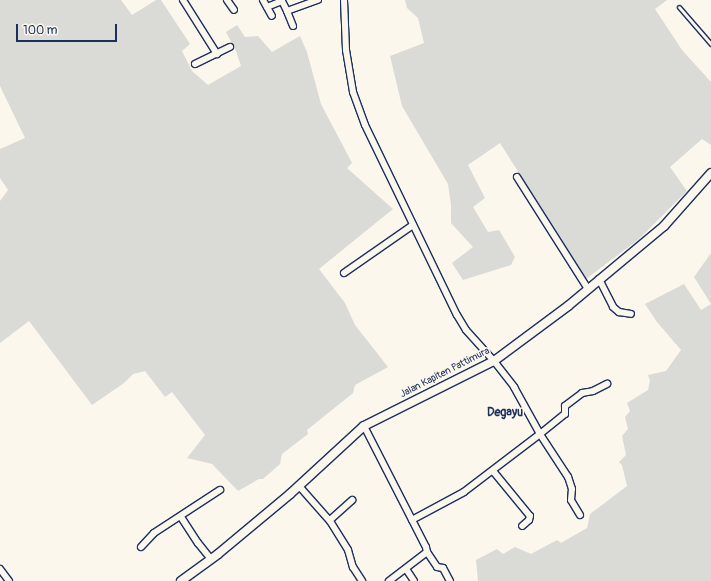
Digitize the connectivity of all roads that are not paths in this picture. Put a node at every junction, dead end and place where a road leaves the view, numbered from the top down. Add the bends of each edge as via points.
1 (183, 0) edge
2 (227, 0) edge
3 (263, 0) edge
4 (318, 0) edge
5 (344, 0) edge
6 (267, 7) junction
7 (679, 7) dead end
8 (234, 10) dead end
9 (287, 11) junction
10 (272, 16) dead end
11 (293, 26) dead end
12 (711, 44) edge
13 (230, 48) dead end
14 (218, 54) junction
15 (195, 64) dead end
16 (711, 173) edge
17 (517, 177) dead end
18 (413, 225) junction
19 (344, 273) dead end
20 (599, 279) junction
21 (588, 289) junction
22 (631, 314) dead end
23 (494, 361) junction
24 (607, 384) dead end
25 (364, 426) junction
26 (540, 434) junction
27 (493, 470) junction
28 (298, 486) junction
29 (220, 490) dead end
30 (352, 500) dead end
31 (580, 515) dead end
32 (181, 517) junction
33 (330, 520) junction
34 (412, 520) junction
35 (522, 526) dead end
36 (141, 547) dead end
37 (427, 552) junction
38 (211, 558) junction
39 (0, 569) edge
40 (406, 569) junction
41 (9, 581) edge
42 (181, 581) edge
43 (362, 581) edge
44 (389, 581) edge
45 (414, 581) edge
46 (450, 581) edge

1 - 14 street
2 - 8 street
3 - 6 street
4 - 9 street
5 - 18 street via 346,50 354,92 365,125
6 - 9 street via 282,1
6 - 10 street
7 - 12 lane
9 - 11 street
13 - 14 street
14 - 15 street
16 - 20 street, Jalan Kapiten Pattimura via 664,226
17 - 21 street
18 - 19 street
18 - 23 street via 466,330
20 - 21 street, Jalan Kapiten Pattimura
20 - 22 street via 617,310
21 - 23 street, Jalan Kapiten Pattimura
23 - 25 street, Jalan Kapiten Pattimura
23 - 26 street via 514,386
24 - 26 street via 582,393 565,406 565,414
25 - 28 street, Jalan Kapiten Pattimura
25 - 34 street
26 - 27 street
26 - 31 street via 568,477 572,489 571,500
27 - 34 street via 464,492
27 - 35 street via 530,516
28 - 33 street
28 - 38 street, Jalan Kapiten Pattimura
29 - 32 street
30 - 33 street
32 - 36 street via 154,533
32 - 38 street
33 - 43 street via 348,550 353,567
34 - 37 street
37 - 40 street
37 - 46 street via 436,565 443,568
38 - 42 street, Jalan Kapiten Pattimura
39 - 41 street
40 - 44 street
40 - 45 street

